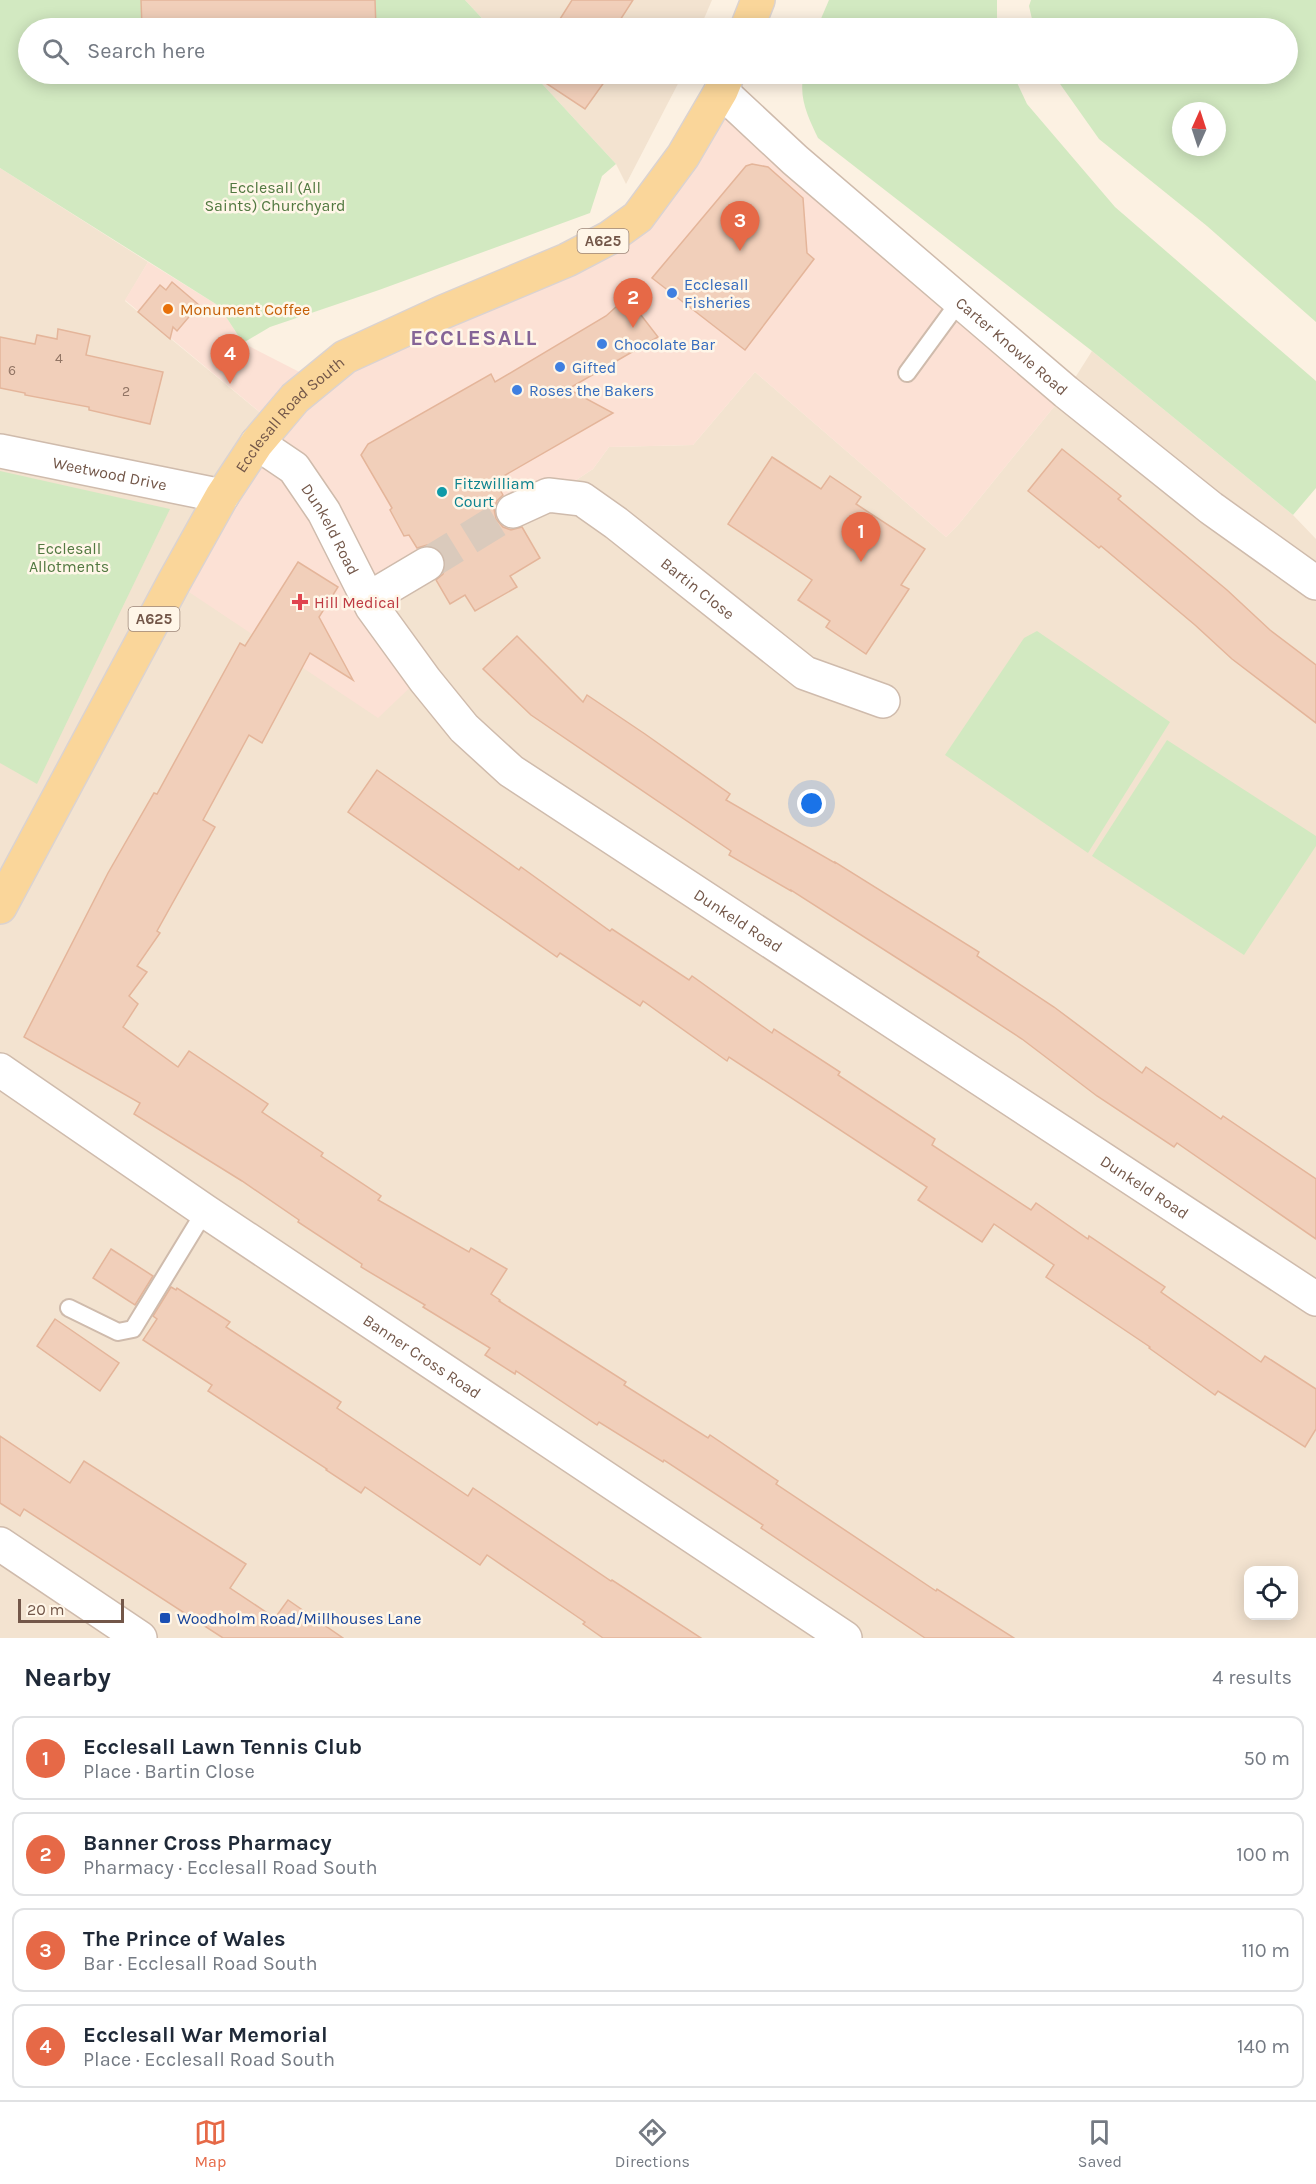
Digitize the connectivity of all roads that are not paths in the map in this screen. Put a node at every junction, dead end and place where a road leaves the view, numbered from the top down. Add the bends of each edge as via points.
1 (758, 0) edge
2 (751, 18) edge
3 (724, 84) edge
4 (727, 84) edge
5 (959, 302) junction
6 (907, 373) dead end
7 (257, 444) junction
8 (0, 451) edge
9 (222, 496) junction
10 (513, 510) tunnel mouth
11 (426, 564) tunnel mouth
12 (1316, 583) edge
13 (368, 599) junction
14 (883, 701) dead end
15 (0, 907) edge
16 (0, 1070) edge
17 (205, 1211) junction
18 (1316, 1299) edge
19 (69, 1308) dead end
20 (0, 1544) edge
21 (140, 1638) edge
22 (845, 1638) edge

1 - 2 main road
3 - 7 main road, Ecclesall Road South / A625 via 683,156 638,217 567,260 345,357 295,398
4 - 5 street, Carter Knowle Road via 795,160
5 - 6 lane
5 - 12 street, Carter Knowle Road via 1211,508
7 - 9 main road, Ecclesall Road South / A625
7 - 13 street, Dunkeld Road via 294,468 324,512
8 - 9 street, Weetwood Drive
9 - 15 main road, Ecclesall Road South / A625
10 - 14 street, Bartin Close via 548,495 582,499 805,673
11 - 13 street
13 - 18 street, Dunkeld Road via 464,728 511,771
16 - 17 street, Banner Cross Road
17 - 19 lane via 133,1329 118,1332
17 - 22 street, Banner Cross Road
20 - 21 street

